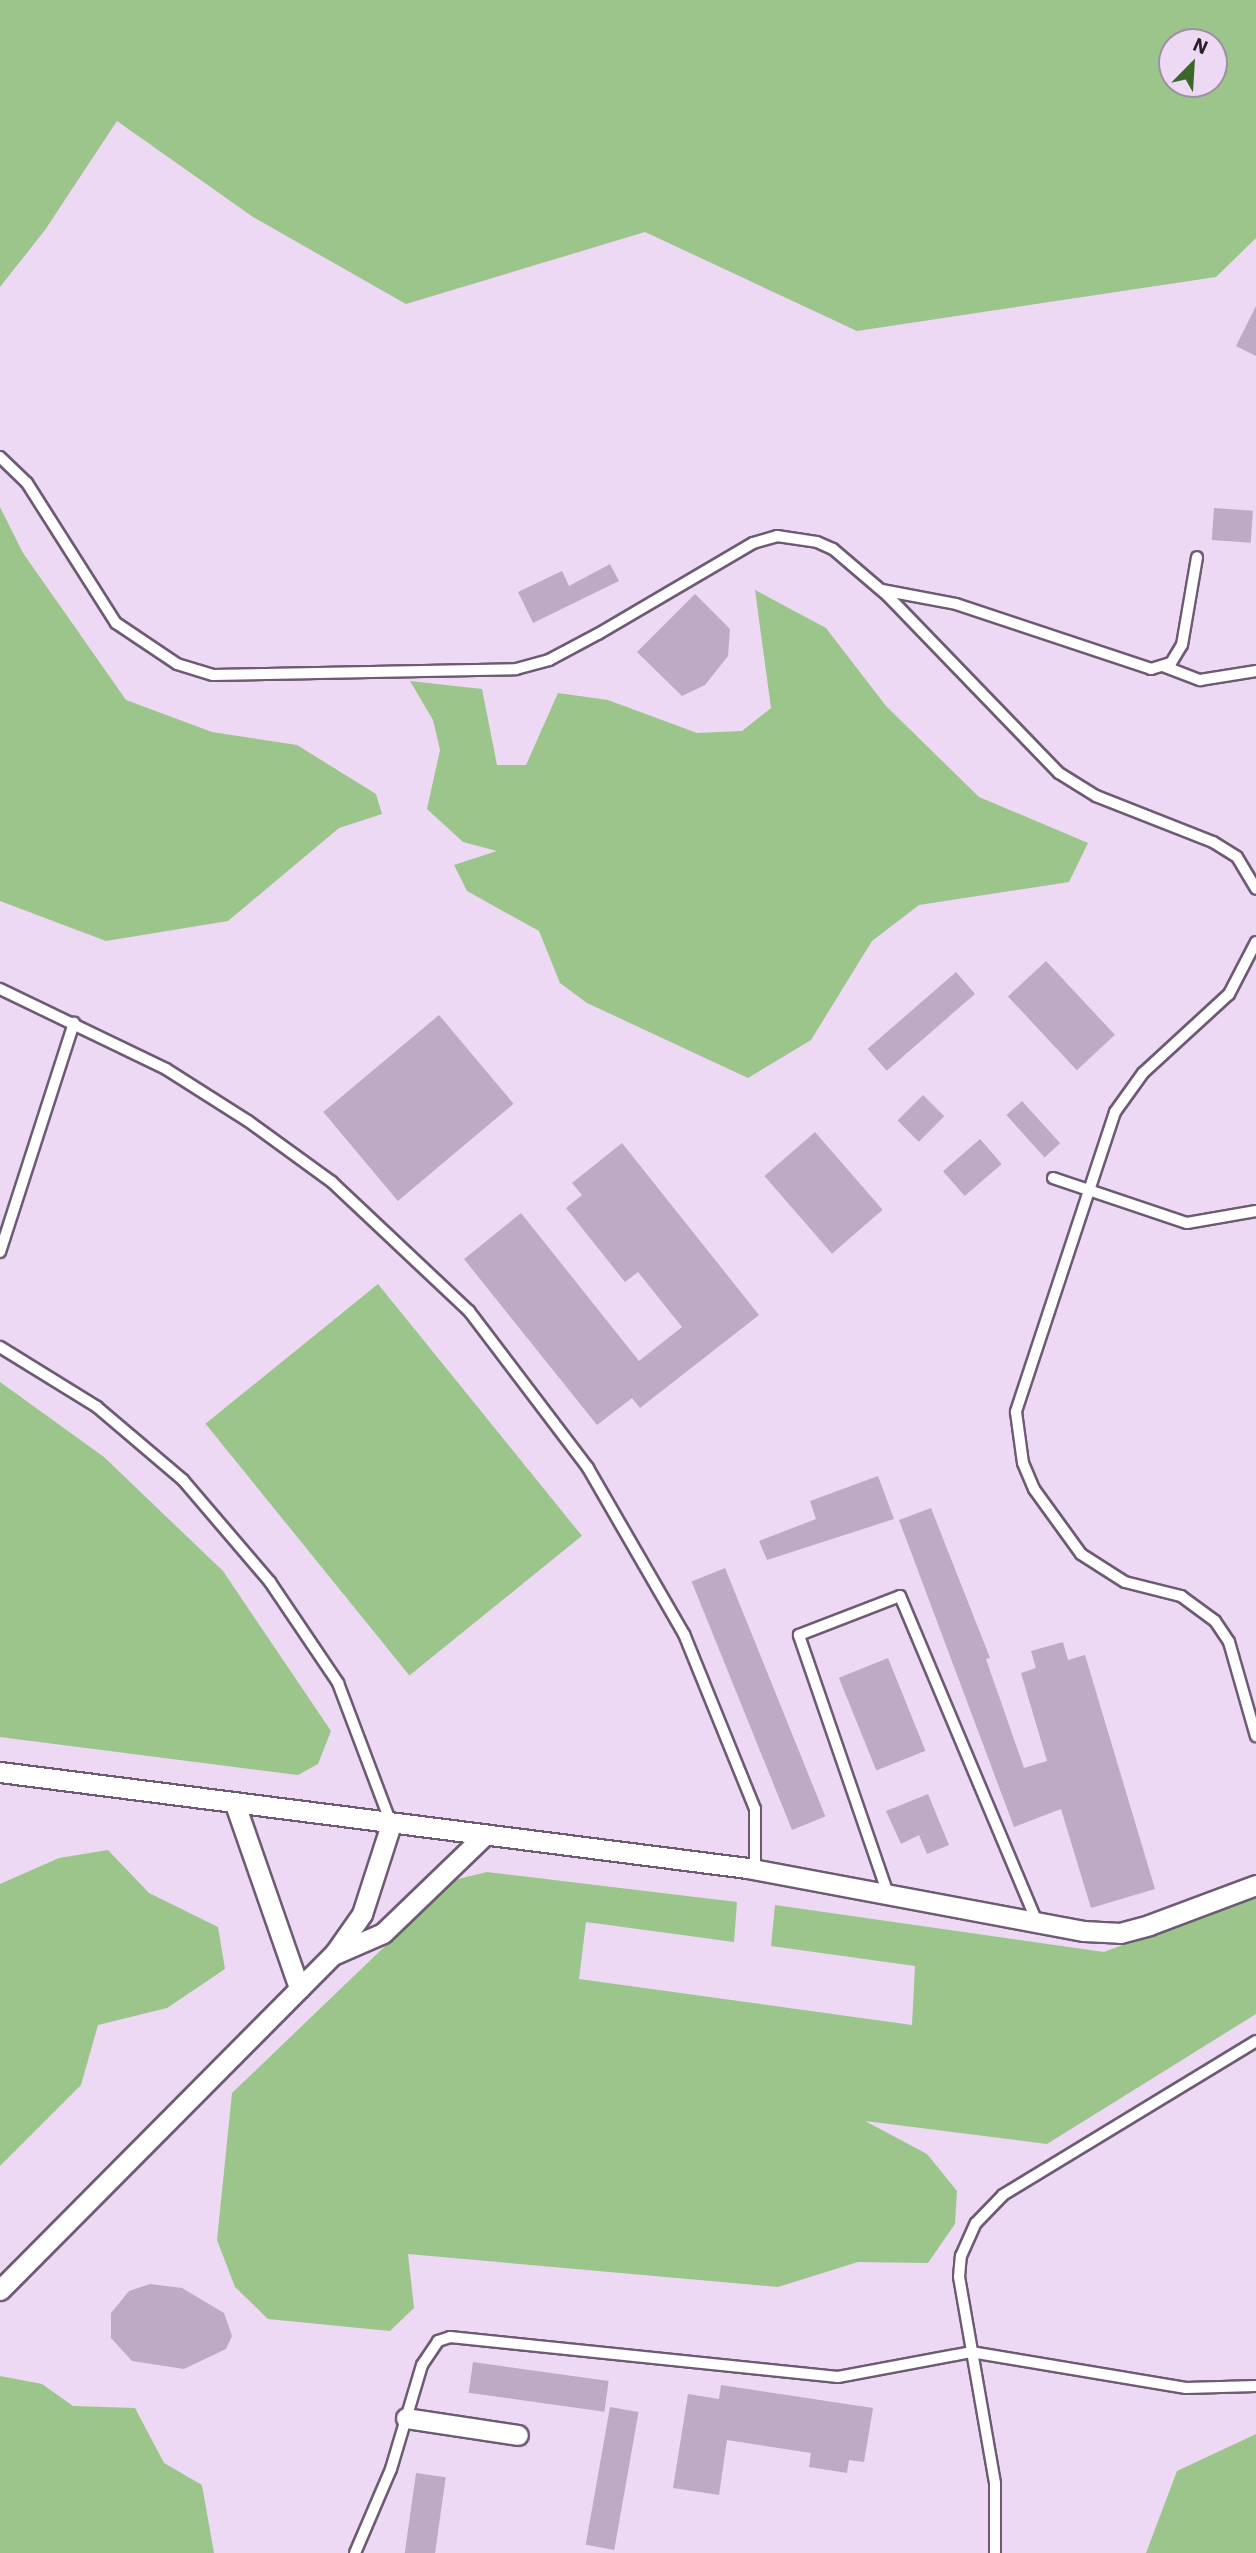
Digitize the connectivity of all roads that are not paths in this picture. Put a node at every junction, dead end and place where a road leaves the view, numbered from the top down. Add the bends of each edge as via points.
1 (0, 457) edge
2 (1197, 557) dead end
3 (881, 590) junction
4 (1163, 666) junction
5 (1256, 671) edge
6 (1256, 889) edge
7 (1256, 942) edge
8 (0, 989) edge
9 (74, 1023) junction
10 (1053, 1178) dead end
11 (1087, 1191) junction
12 (1256, 1211) edge
13 (0, 1252) edge
14 (0, 1347) edge
15 (1256, 1736) edge
16 (0, 1772) edge
17 (235, 1804) junction
18 (391, 1824) junction
19 (485, 1835) junction
20 (755, 1870) junction
21 (1256, 1885) edge
22 (888, 1894) junction
23 (1037, 1922) junction
24 (334, 1954) junction
25 (299, 1988) junction
26 (1256, 2041) edge
27 (0, 2290) edge
28 (974, 2353) junction
29 (1256, 2386) edge
30 (406, 2418) junction
31 (518, 2435) dead end
32 (355, 2553) edge
33 (995, 2553) edge

1 - 3 lane via 27,483 116,624 177,664 213,675 516,668 549,660 753,543 777,536 833,549
2 - 4 lane via 1182,645
3 - 4 lane via 956,604 1140,667
3 - 6 lane via 1059,773 1096,796 1213,842 1237,857
4 - 5 lane via 1200,680
7 - 11 lane via 1229,994 1128,1090
8 - 9 lane
9 - 13 lane
9 - 20 lane via 166,1069 332,1182 469,1311 588,1468 684,1634 755,1810
10 - 11 lane
11 - 12 lane via 1187,1223
11 - 15 lane via 1016,1412 1023,1463 1056,1522 1098,1568 1181,1596 1215,1620 1229,1642
14 - 18 lane via 97,1407 183,1480 270,1582 338,1683
16 - 17 street
17 - 18 street
17 - 25 street
18 - 19 street
18 - 24 street via 362,1914
19 - 20 street
19 - 24 street via 383,1933
20 - 22 street
21 - 23 street via 1121,1933
22 - 23 street
22 - 23 lane via 799,1635 900,1596
24 - 25 street
25 - 27 street
26 - 28 lane via 989,2206 961,2256 964,2315
28 - 29 lane via 1186,2388
28 - 30 lane via 838,2377 450,2337 428,2353
28 - 33 lane via 995,2483
30 - 31 street
30 - 32 lane

